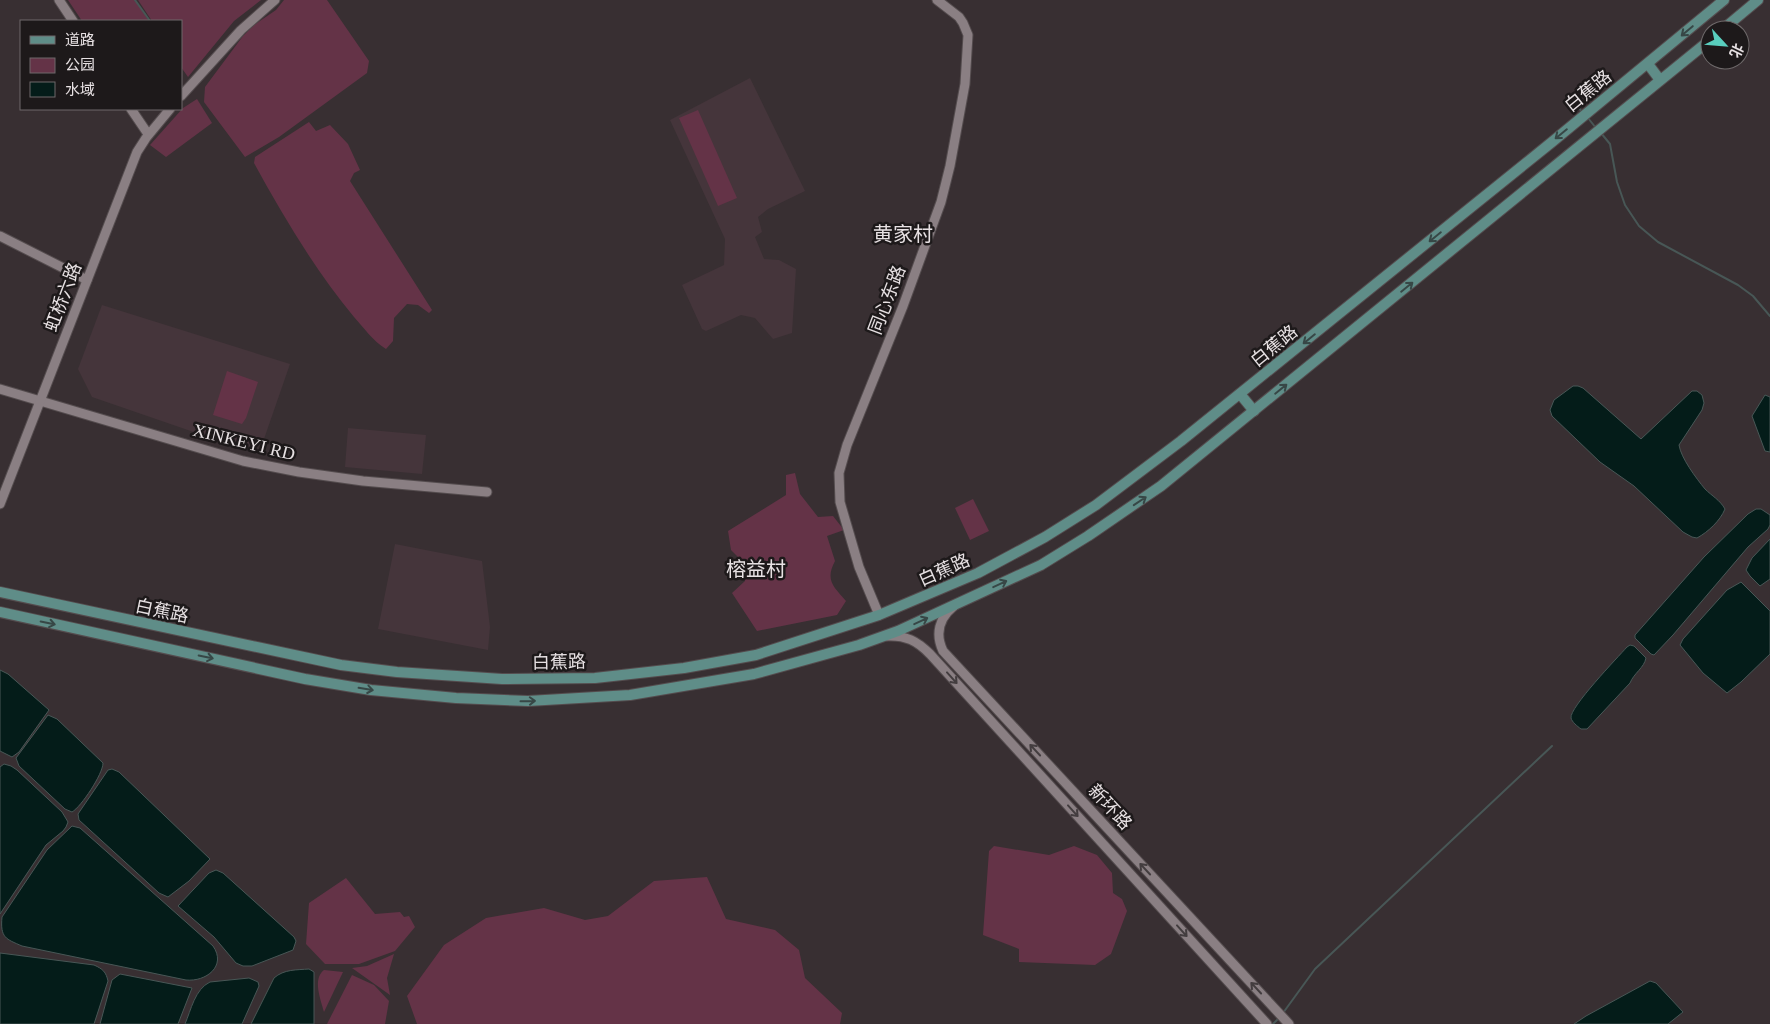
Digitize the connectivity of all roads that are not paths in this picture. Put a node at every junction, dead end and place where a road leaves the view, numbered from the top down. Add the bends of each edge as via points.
1 (59, 0) edge
2 (275, 0) edge
3 (937, 0) edge
4 (1724, 0) edge
5 (1758, 0) edge
6 (72, 20) edge
7 (1734, 20) edge
8 (1700, 48) edge
9 (1648, 64) junction
10 (1660, 80) junction
11 (182, 95) edge
12 (132, 110) edge
13 (169, 110) edge
14 (148, 134) junction
15 (0, 236) edge
16 (87, 280) junction
17 (0, 389) edge
18 (1240, 394) junction
19 (40, 401) junction
20 (1254, 411) junction
21 (487, 492) dead end
22 (0, 504) edge
23 (0, 592) edge
24 (956, 604) junction
25 (0, 612) edge
26 (878, 615) junction
27 (885, 636) junction
28 (943, 651) junction
29 (930, 654) junction
30 (1267, 1024) edge
31 (1289, 1024) edge

1 - 6 street
2 - 11 street via 240,30
3 - 26 street, 同心东路 via 963,22 968,36 965,84 950,166 941,202 839,473 840,502 859,567
4 -> 9 main road, 白蕉路
5 - 7 main road
8 - 10 main road, 白蕉路
9 - 10 main road
9 -> 18 main road, 白蕉路
20 -> 10 main road, 白蕉路
12 - 14 street
13 - 14 street, 虹桥六路
14 - 16 street, 虹桥六路 via 137,152
15 - 16 street
16 - 19 street, 虹桥六路
17 - 19 street, XINKEYI RD
18 - 20 main road
18 - 26 main road, 白蕉路 via 1096,505 1045,537 978,573
19 - 21 street, XINKEYI RD via 252,463 364,481
19 - 22 street, 虹桥六路
24 -> 20 main road, 白蕉路 via 1041,565 1088,536 1161,486
23 - 26 main road, 白蕉路 via 341,665 502,679 596,678 693,666 756,655
27 -> 24 main road, 白蕉路
24 - 28 street via 940,624 938,638
25 -> 27 main road, 白蕉路 via 295,677 371,690 528,701 630,695 754,674
27 - 29 street, 新环路 via 910,638
28 - 29 street via 933,645
31 -> 28 street, 新环路
29 -> 30 street, 新环路

